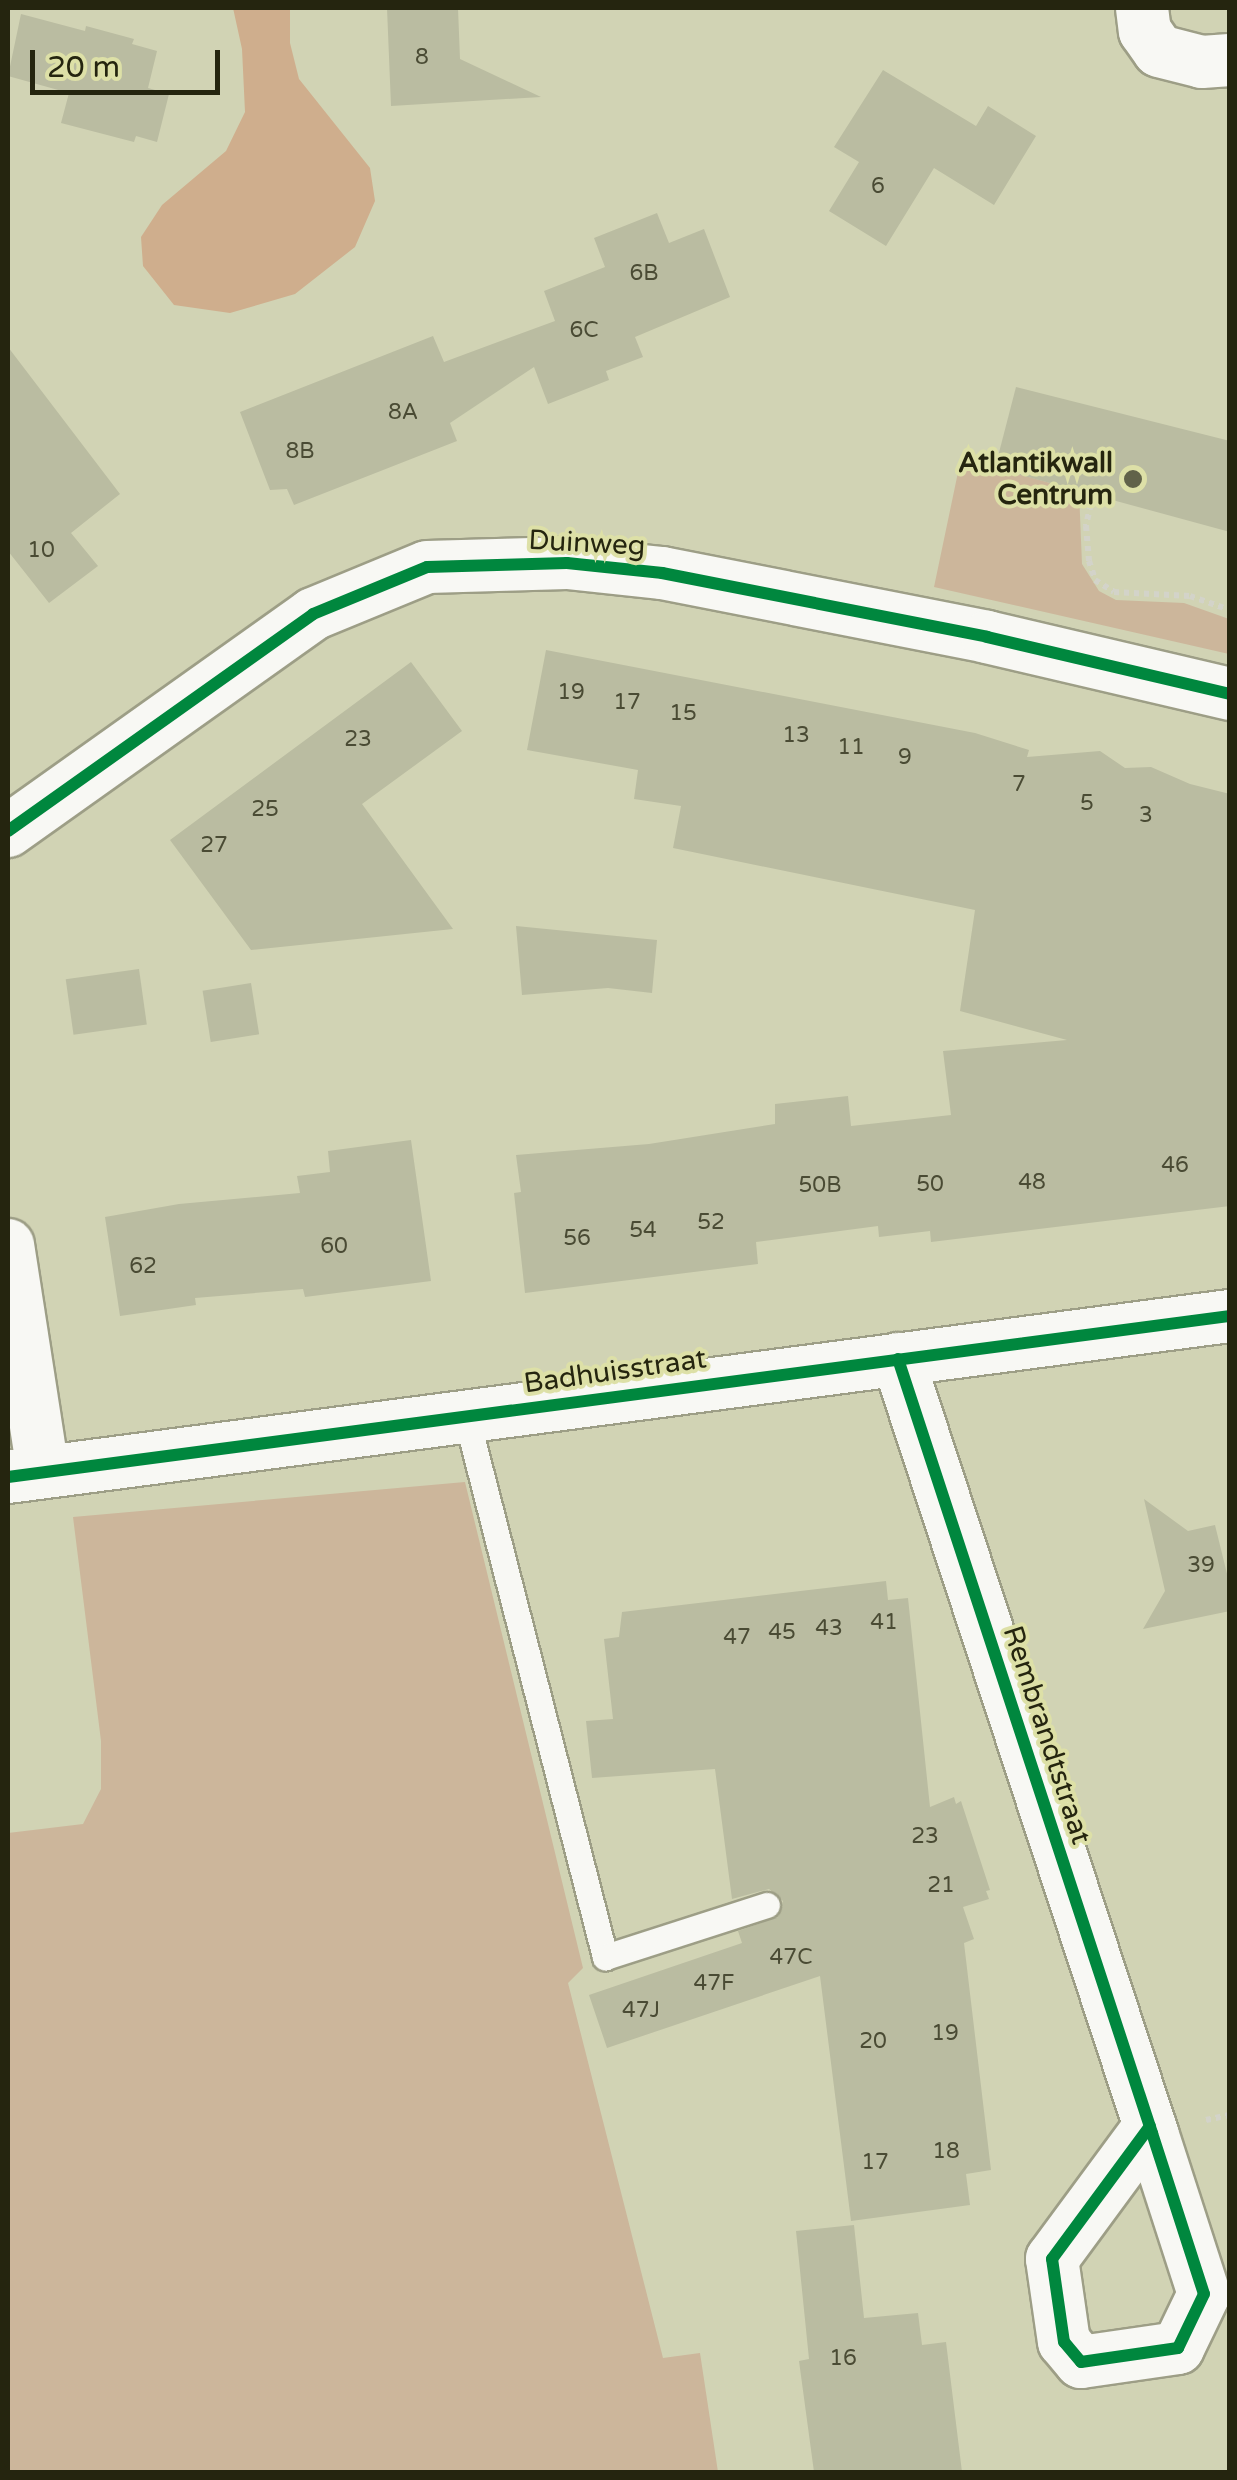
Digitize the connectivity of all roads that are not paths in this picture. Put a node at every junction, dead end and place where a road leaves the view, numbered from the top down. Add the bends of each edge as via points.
1 (1142, 8) edge
2 (1230, 60) edge
3 (1230, 694) edge
4 (8, 832) edge
5 (8, 1245) edge
6 (1230, 1316) edge
7 (898, 1359) junction
8 (466, 1416) junction
9 (25, 1474) edge
10 (767, 1905) dead end
11 (1150, 2126) dead end

1 - 2 street via 1145,31 1160,51 1202,62
3 - 4 street, Duinweg via 987,637 662,573 568,563 426,567 313,614
5 - 9 street
6 - 7 street, Badhuisstraat
7 - 8 street, Badhuisstraat
7 - 11 street, Rembrandtstraat
8 - 9 street, Badhuisstraat
8 - 10 lane via 605,1956

